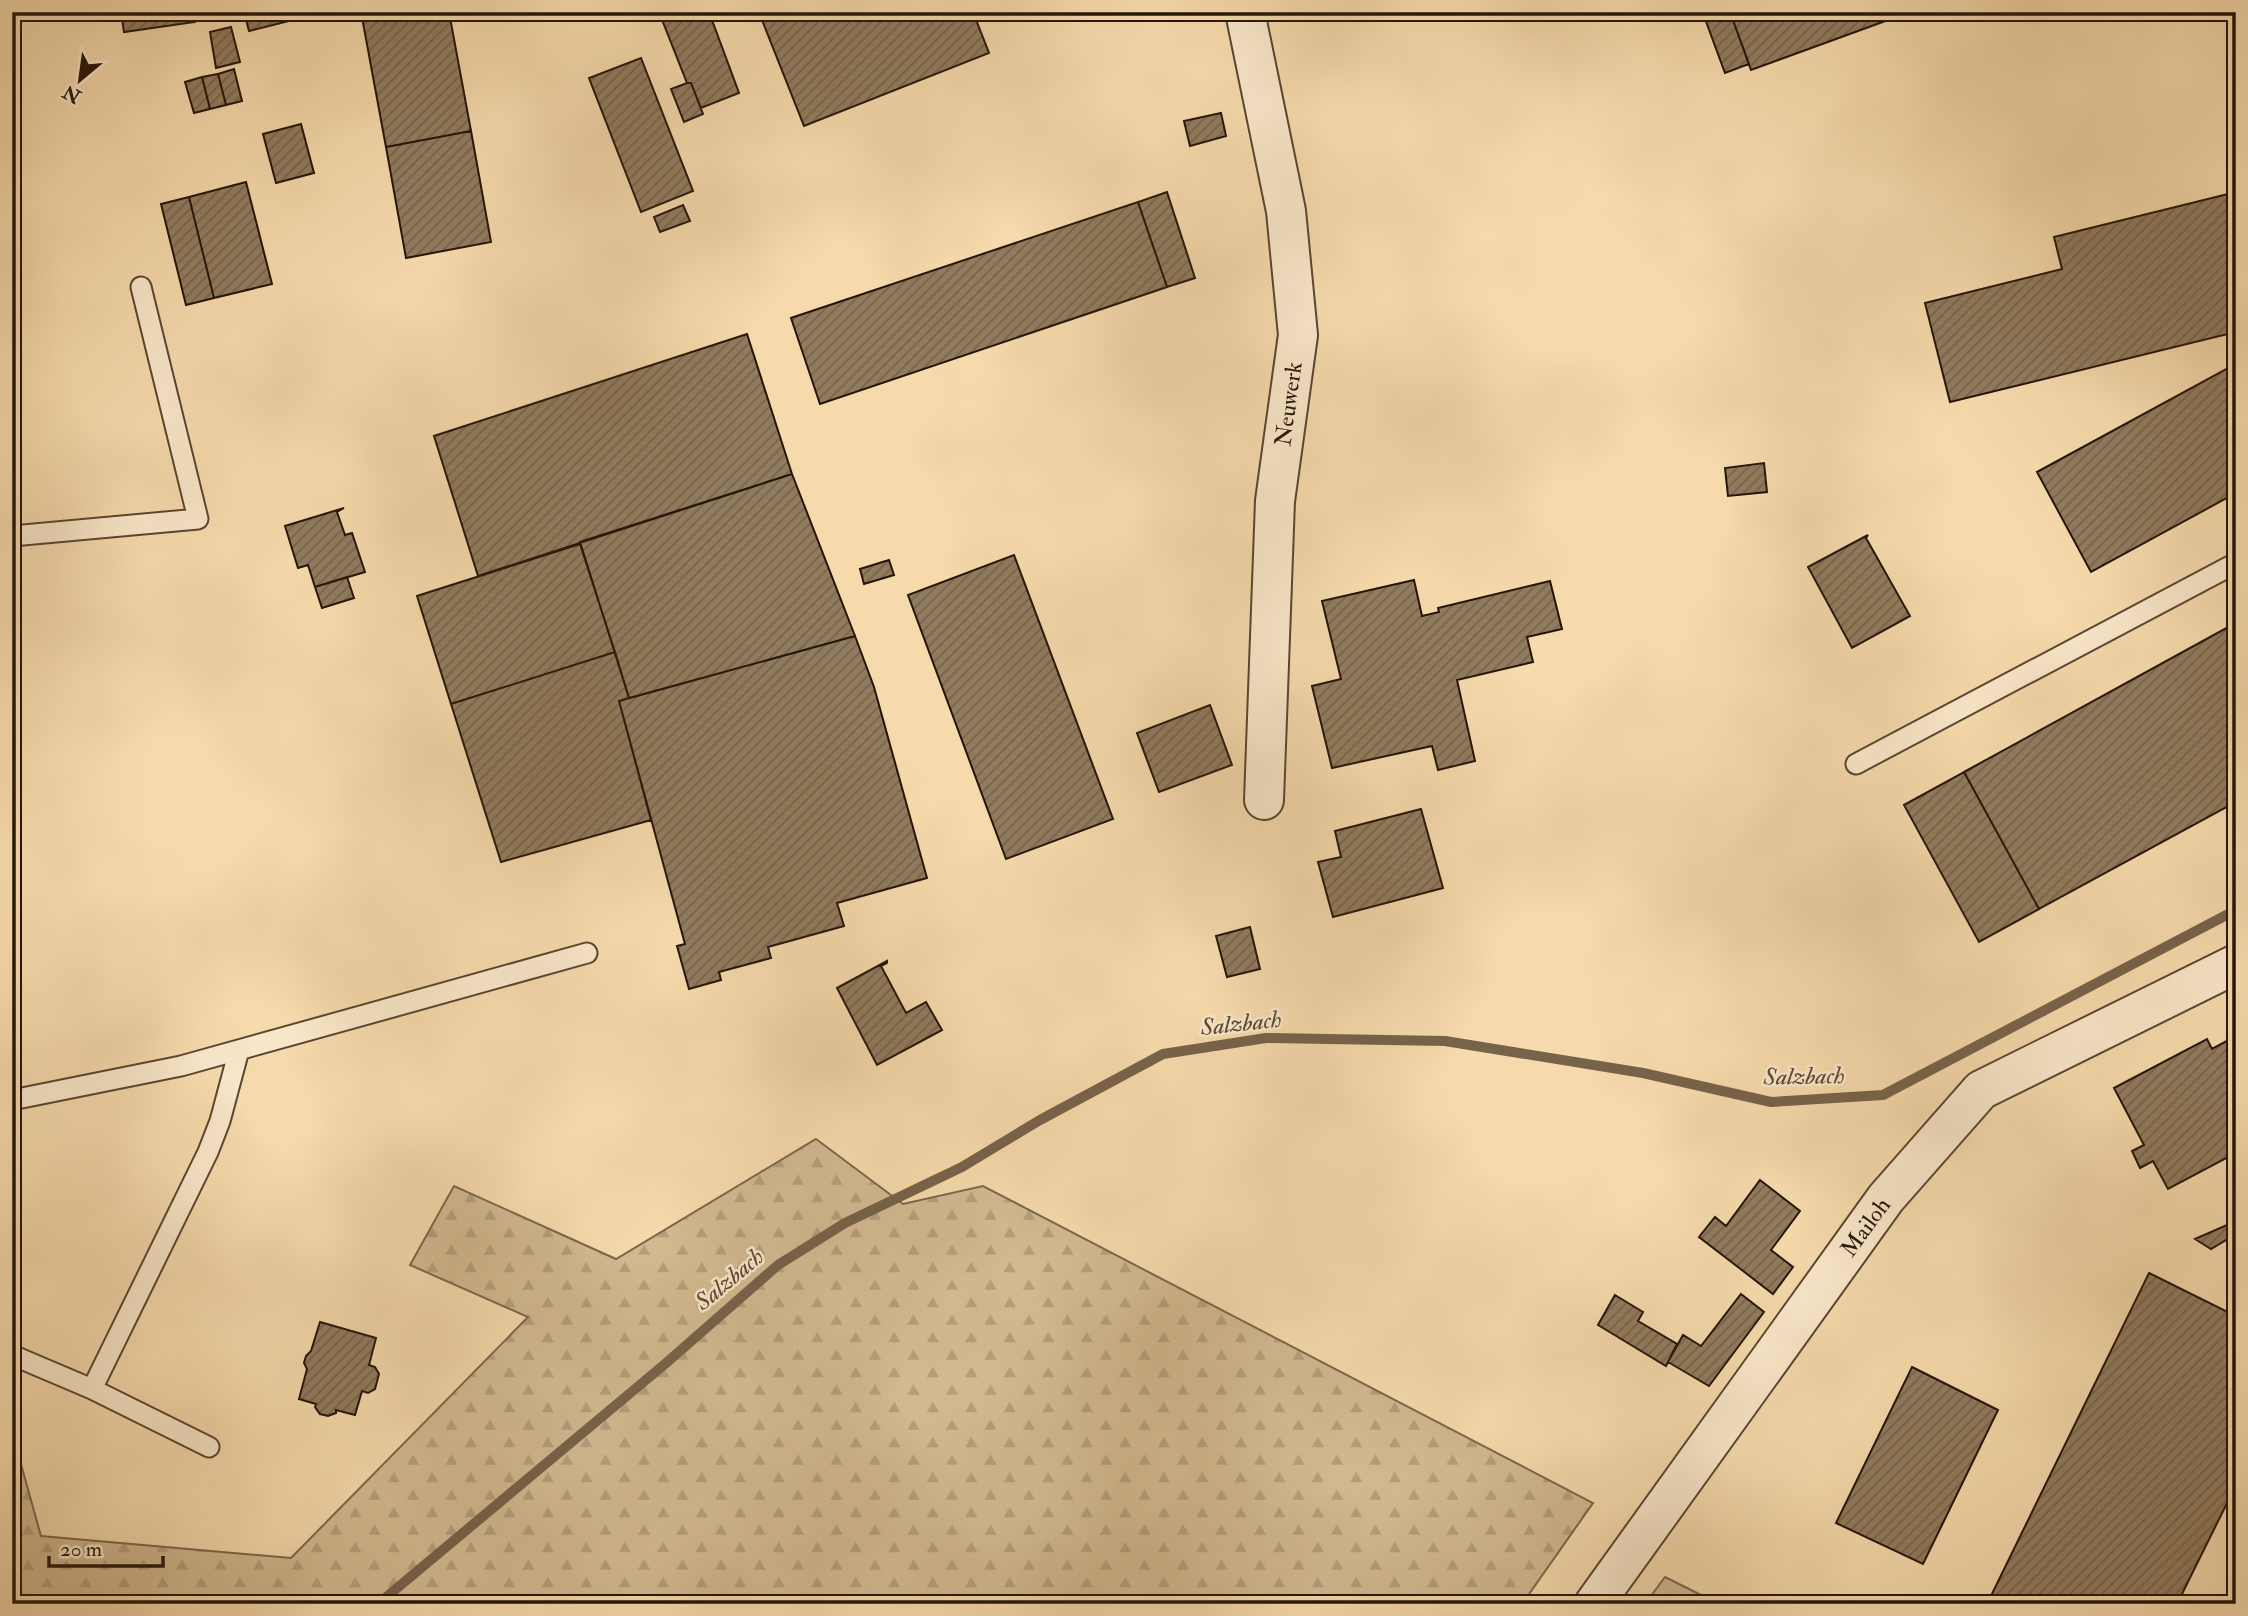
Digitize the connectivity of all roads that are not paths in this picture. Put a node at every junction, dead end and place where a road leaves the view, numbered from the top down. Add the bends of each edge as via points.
1 (1245, 12) edge
2 (141, 287) dead end
3 (12, 536) edge
4 (2236, 563) edge
5 (1856, 764) dead end
6 (1264, 800) dead end
7 (587, 953) dead end
8 (2236, 964) edge
9 (239, 1050) junction
10 (12, 1100) edge
11 (12, 1355) edge
12 (92, 1389) junction
13 (209, 1447) dead end
14 (1594, 1604) edge

1 - 6 street, Neuwerk via 1286,211 1298,335 1275,501
2 - 3 lane via 198,519
4 - 5 lane
7 - 9 lane
8 - 14 street, Mailoh via 1981,1090 1886,1198
9 - 10 lane
9 - 12 lane via 208,1152
11 - 12 lane
12 - 13 lane

